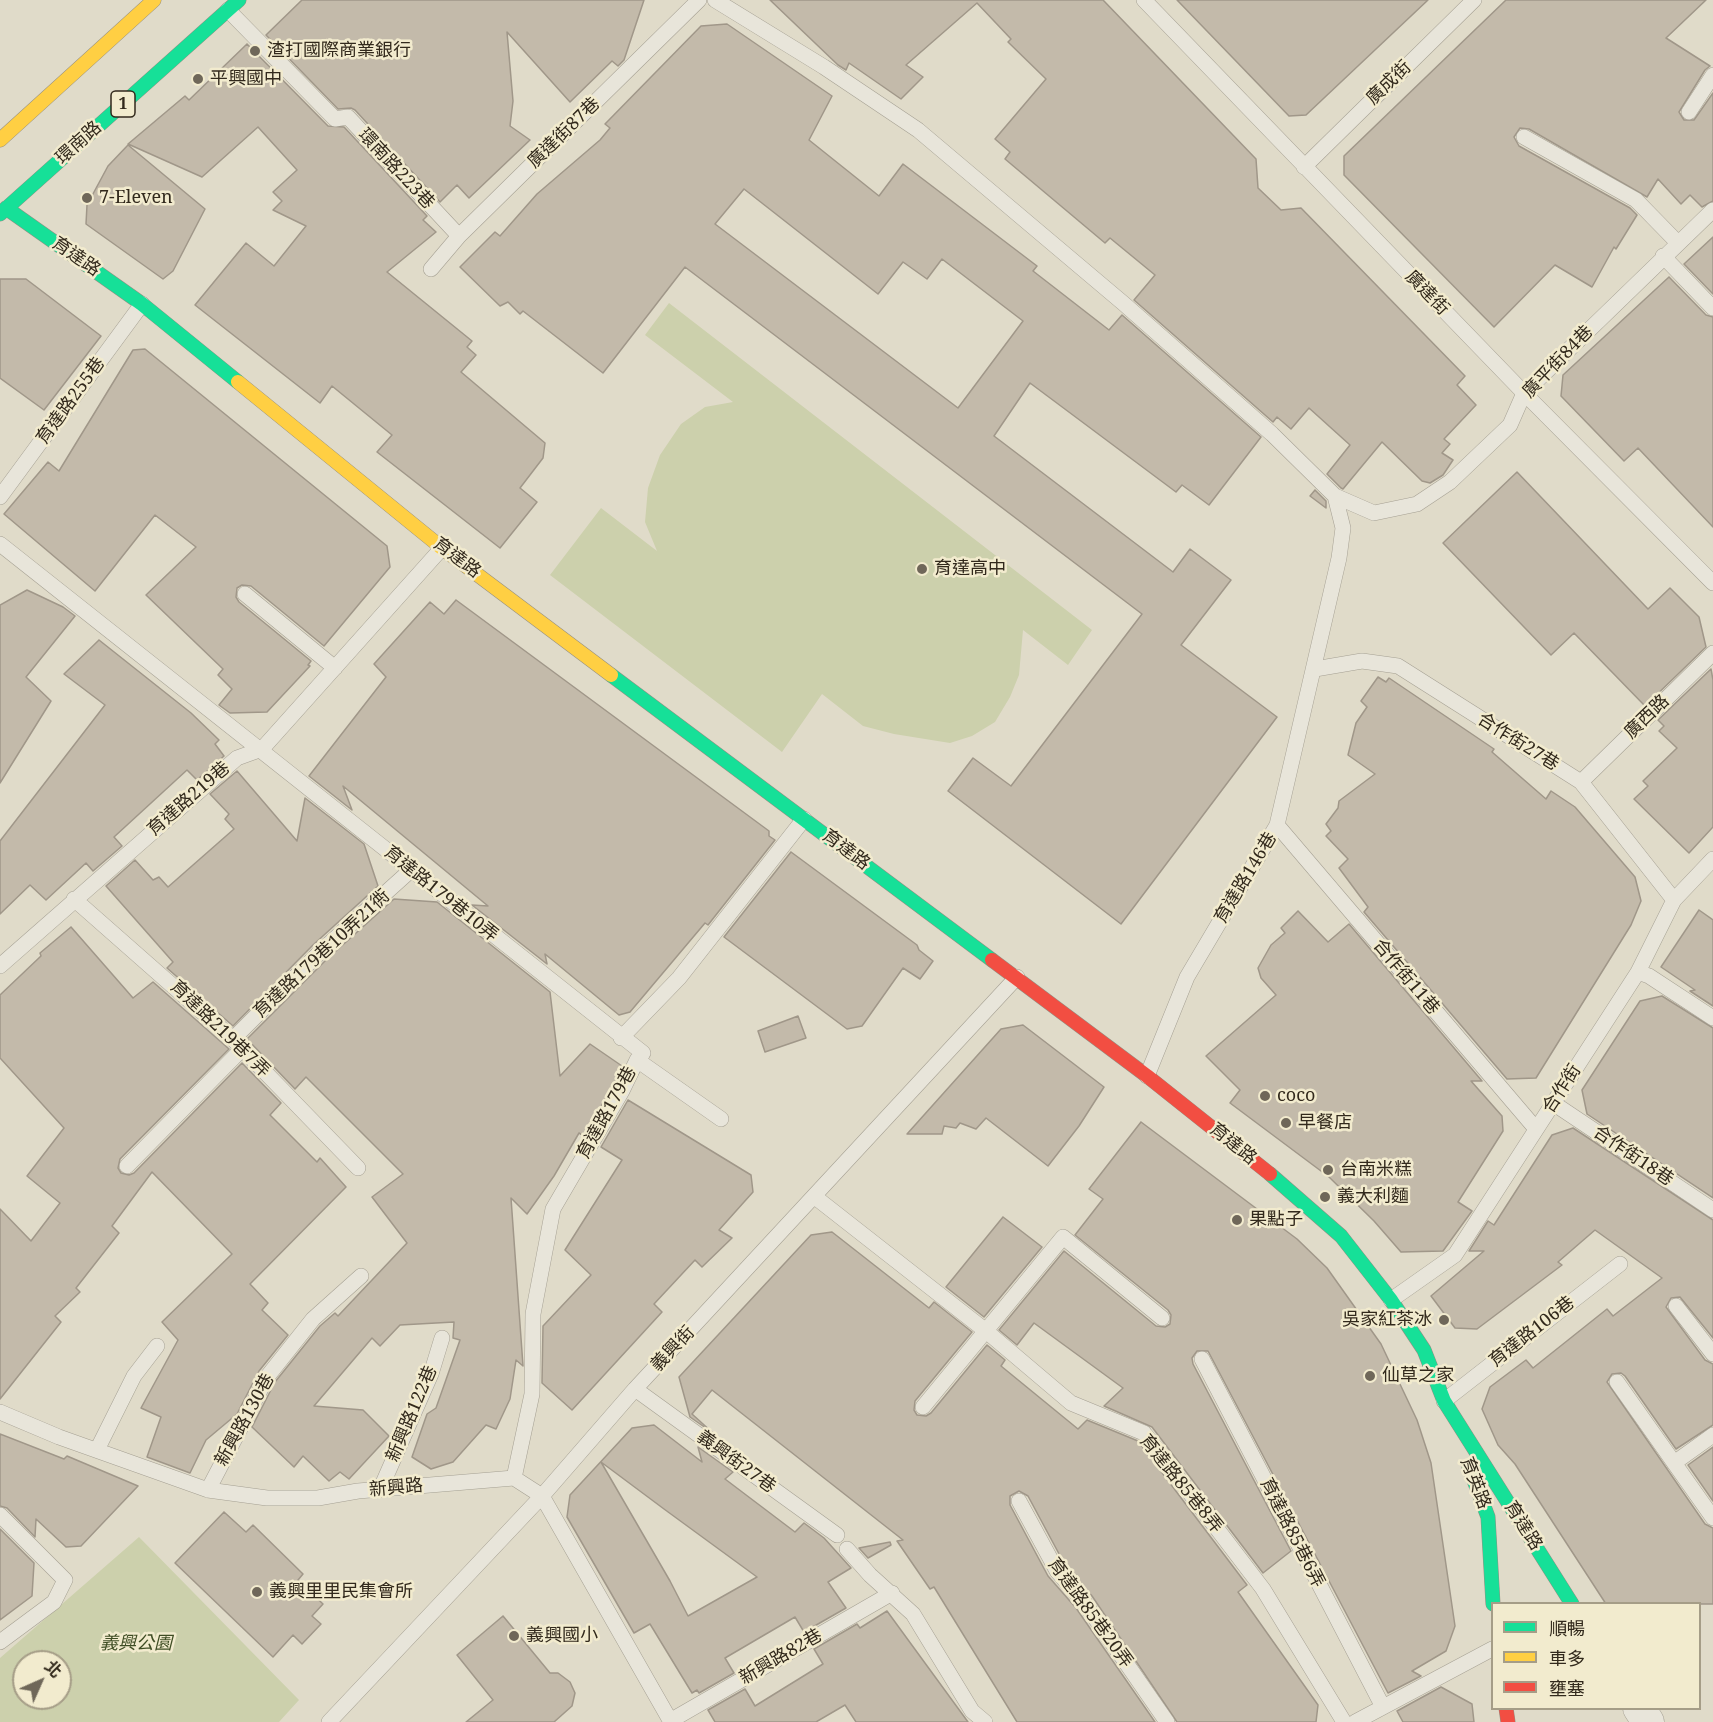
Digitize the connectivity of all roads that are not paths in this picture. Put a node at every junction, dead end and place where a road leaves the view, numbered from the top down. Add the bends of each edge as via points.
1 (154, 0) edge
2 (699, 0) edge
3 (715, 0) edge
4 (1144, 0) edge
5 (1474, 0) edge
6 (233, 5) edge
7 (1713, 75) edge
8 (1689, 112) dead end
9 (1524, 137) dead end
10 (0, 140) edge
11 (1304, 167) junction
12 (2, 210) edge
13 (1713, 210) edge
14 (459, 236) junction
15 (1677, 242) junction
16 (1663, 256) junction
17 (431, 269) dead end
18 (142, 304) junction
19 (1713, 308) edge
20 (1524, 393) junction
21 (1335, 496) junction
22 (0, 497) edge
23 (0, 544) edge
24 (442, 548) junction
25 (1713, 583) edge
26 (245, 594) dead end
27 (1713, 653) edge
28 (335, 668) junction
29 (1315, 669) junction
30 (262, 749) junction
31 (1581, 782) junction
32 (804, 819) junction
33 (1277, 825) junction
34 (1713, 859) edge
35 (411, 870) junction
36 (74, 899) junction
37 (1674, 900) junction
38 (0, 966) edge
39 (1638, 972) junction
40 (1017, 977) junction
41 (1713, 1018) edge
42 (621, 1038) junction
43 (238, 1043) junction
44 (637, 1060) junction
45 (1147, 1076) junction
46 (1554, 1103) junction
47 (721, 1119) dead end
48 (1536, 1129) junction
49 (127, 1166) dead end
50 (358, 1168) dead end
51 (815, 1197) junction
52 (1713, 1210) edge
53 (1620, 1264) dead end
54 (361, 1276) dead end
55 (1391, 1300) junction
56 (1676, 1306) dead end
57 (1162, 1318) dead end
58 (986, 1331) junction
59 (442, 1338) dead end
60 (157, 1346) dead end
61 (1713, 1354) edge
62 (1202, 1359) dead end
63 (1617, 1382) dead end
64 (635, 1389) junction
65 (1444, 1401) junction
66 (923, 1407) dead end
67 (0, 1412) edge
68 (1713, 1435) edge
69 (97, 1450) junction
70 (1674, 1463) junction
71 (514, 1478) junction
72 (208, 1490) junction
73 (380, 1490) junction
74 (542, 1496) junction
75 (1019, 1501) dead end
76 (0, 1515) edge
77 (1713, 1518) edge
78 (837, 1534) dead end
79 (848, 1549) dead end
80 (892, 1593) junction
81 (1493, 1602) edge
82 (1571, 1602) edge
83 (0, 1642) edge
84 (1491, 1649) edge
85 (1383, 1707) junction
86 (671, 1721) edge
87 (329, 1722) edge
88 (986, 1722) edge
89 (1167, 1722) edge
90 (1344, 1722) edge
91 (1355, 1722) edge

1 - 10 street
2 - 14 lane, 廣達街87巷
3 - 21 lane via 918,130 1132,311 1272,434
4 - 11 lane, 廣達街
5 - 11 lane, 廣成街
6 - 12 street, 環南路 / 1
6 - 14 lane, 環南路223巷 via 335,119 348,117
7 - 8 lane
9 - 15 lane via 1636,200
11 - 20 lane, 廣達街
12 - 18 street, 育達路
13 - 15 lane, 廣平街84巷
14 - 17 lane, 廣達街87巷
15 - 16 lane, 廣平街84巷
16 - 19 lane
16 - 20 lane, 廣平街84巷
18 - 22 lane, 育達路255巷
18 - 24 street, 育達路
20 - 21 lane, 廣平街84巷 via 1510,425 1450,482 1417,504 1374,513
20 - 25 lane, 廣達街
21 - 29 lane, 育達路146巷 via 1343,528
23 - 30 lane, 育達路179巷10弄
24 - 28 lane, 育達路219巷
24 - 32 street, 育達路
26 - 28 lane
27 - 31 lane, 廣西路
28 - 30 lane, 育達路219巷
29 - 31 lane, 合作街27巷 via 1362,661 1398,666
29 - 33 lane, 育達路146巷
30 - 35 lane, 育達路179巷10弄
30 - 36 lane, 育達路219巷 via 237,758
31 - 37 lane, 合作街27巷
32 - 40 street, 育達路
32 - 42 lane, 育達路179巷 via 679,978
33 - 45 lane, 育達路146巷 via 1187,977
33 - 48 lane, 合作街11巷
34 - 37 lane, 合作街
35 - 42 lane, 育達路179巷10弄
35 - 43 lane, 育達路179巷10弄21衖 via 320,952
36 - 38 lane, 育達路219巷
36 - 43 lane, 育達路219巷7弄
37 - 39 lane, 合作街
39 - 41 lane
39 - 46 lane, 合作街
40 - 45 street, 育達路
40 - 51 lane, 義興街
42 - 44 lane, 育達路179巷 via 643,1053
43 - 49 lane, 育達路179巷10弄21衖
43 - 50 lane, 育達路219巷7弄
44 - 47 lane
44 - 71 lane, 育達路179巷 via 554,1209 532,1314 532,1394
45 - 55 street, 育達路 via 1242,1150 1341,1236
46 - 48 lane, 合作街
46 - 52 lane, 合作街18巷
48 - 55 lane, 合作街 via 1455,1255
51 - 58 lane, 育達路85巷8弄
51 - 64 lane, 義興街
53 - 65 lane, 育達路106巷
54 - 72 lane, 新興路130巷 via 313,1319 267,1377
55 - 65 street, 育達路 via 1424,1350
56 - 61 lane
57 - 58 lane via 1063,1236
58 - 66 lane
58 - 90 lane, 育達路85巷8弄 via 1071,1403 1144,1433 1263,1589
59 - 73 lane, 新興路122巷 via 431,1374
60 - 69 lane via 134,1376
62 - 85 lane, 育達路85巷6弄
63 - 70 lane
64 - 74 lane, 義興街
64 - 78 lane, 義興街27巷
65 - 81 street, 育英路 via 1488,1517
65 - 82 street, 育達路
67 - 69 lane, 新興路
68 - 70 lane
69 - 72 lane, 新興路
70 - 77 lane
71 - 73 lane, 新興路
71 - 74 lane
72 - 73 lane, 新興路 via 267,1498 318,1498
74 - 86 lane
74 - 87 lane, 義興街
75 - 89 lane, 育達路85巷20弄 via 1057,1571 1084,1602
76 - 83 lane via 65,1580 54,1602
79 - 80 lane
80 - 86 lane, 新興路82巷
80 - 88 lane via 913,1614 972,1711
84 - 85 lane
85 - 91 lane

